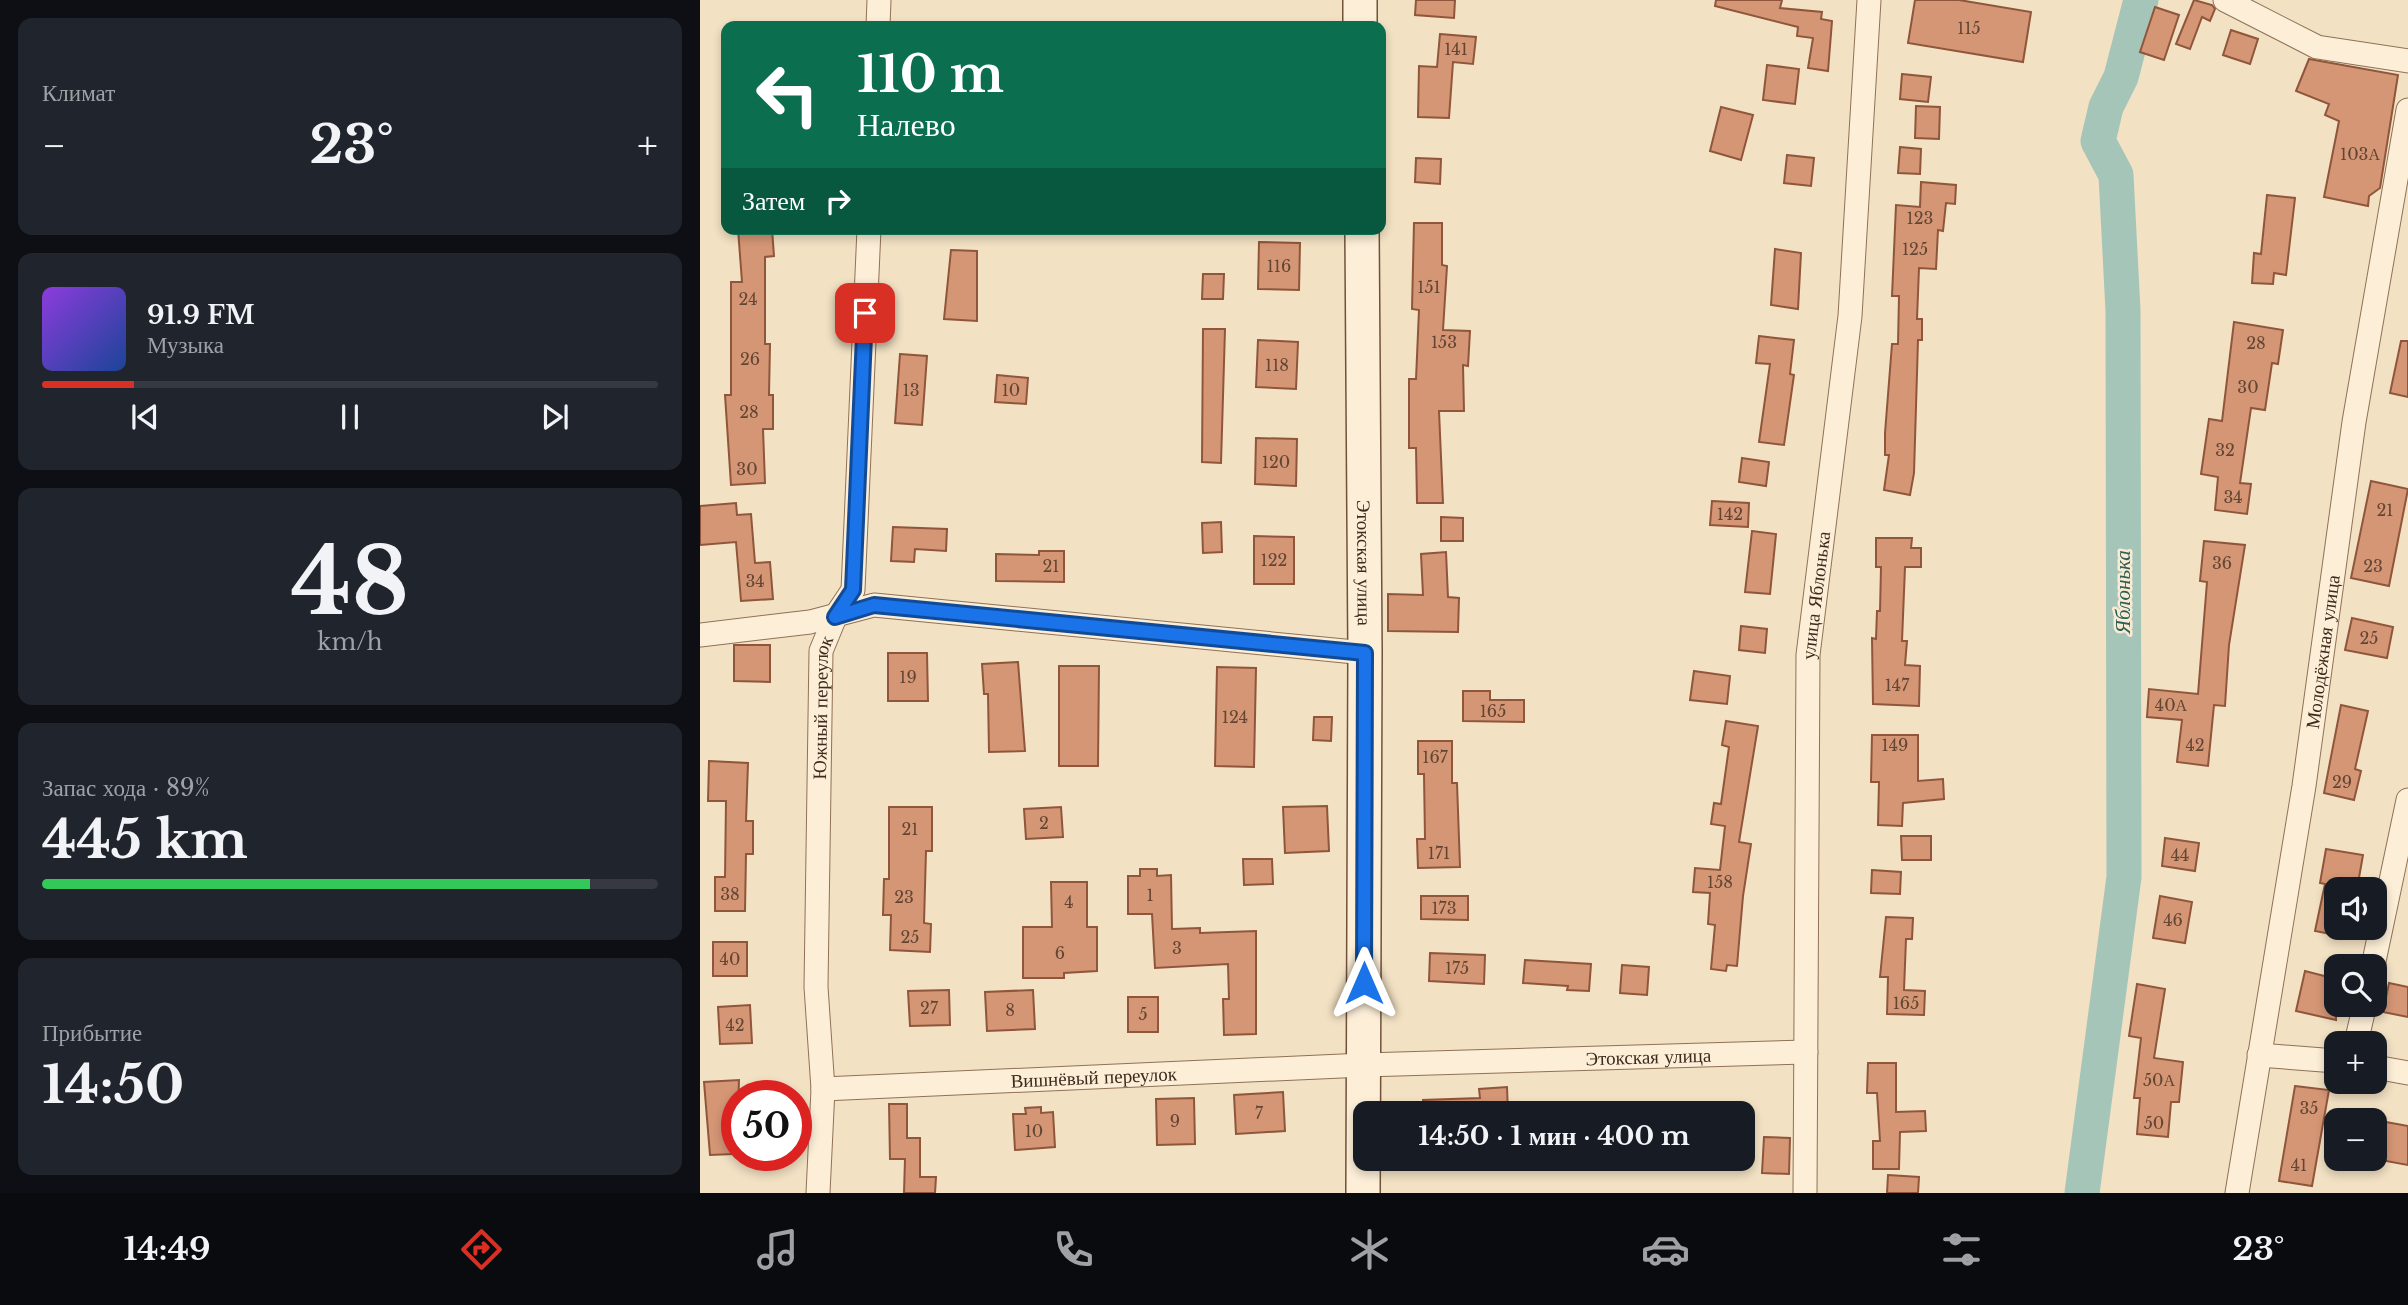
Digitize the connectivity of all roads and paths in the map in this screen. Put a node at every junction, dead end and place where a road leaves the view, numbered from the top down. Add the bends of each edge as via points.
1 (879, 0) edge
2 (1360, 0) edge
3 (1869, 0) edge
4 (2225, 0) edge
5 (877, 21) edge
6 (1360, 21) edge
7 (2408, 61) edge
8 (2408, 110) edge
9 (869, 235) edge
10 (1362, 235) edge
11 (835, 617) junction
12 (700, 635) edge
13 (1365, 653) junction
14 (2408, 800) edge
15 (2376, 954) edge
16 (1806, 1052) junction
17 (2259, 1055) junction
18 (2324, 1060) edge
19 (1364, 1065) junction
20 (2387, 1069) edge
21 (2408, 1073) edge
22 (823, 1089) junction
23 (818, 1193) edge
24 (1363, 1193) edge
25 (1805, 1193) edge
26 (2237, 1193) edge

1 - 5 street
2 - 6 main road
3 - 16 street, улица Яблонька via 1850,316 1808,654
4 - 7 street via 2317,47
8 - 17 street, Молодёжная улица via 2354,422 2304,786
9 - 11 street, Южный переулок via 853,590
10 - 13 main road, Этокская улица
11 - 12 street
11 - 13 street via 874,605
11 - 22 street, Южный переулок via 821,651 816,987
13 - 19 main road, Этокская улица
14 - 15 street
16 - 19 street, Этокская улица
16 - 25 street, улица Яблонька
17 - 18 street
17 - 26 street, Молодёжная улица
19 - 22 street, Вишнёвый переулок
19 - 24 main road, Этокская улица
20 - 21 street
22 - 23 street, Южный переулок

